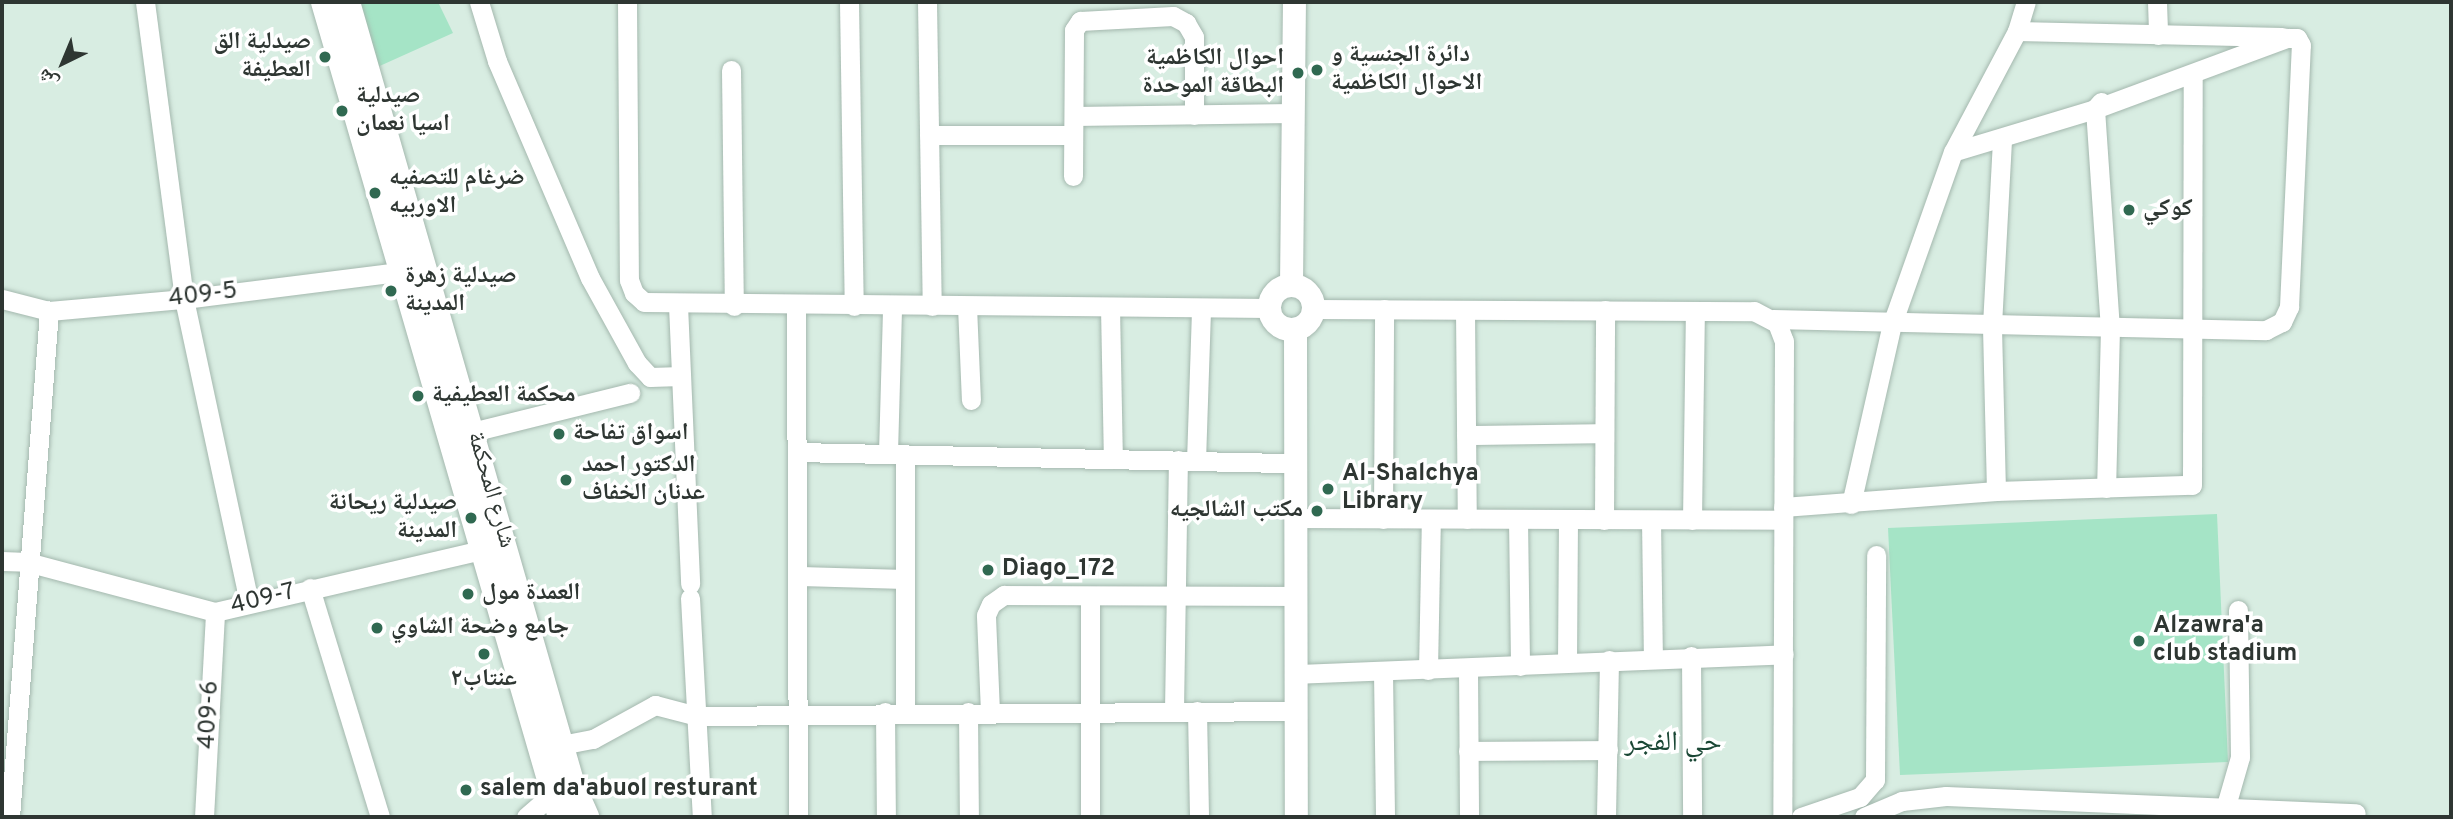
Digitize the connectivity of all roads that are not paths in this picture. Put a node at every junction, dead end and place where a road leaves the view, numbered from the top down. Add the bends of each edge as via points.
1 (145, 2) edge
2 (324, 2) edge
3 (347, 2) edge
4 (479, 2) edge
5 (627, 2) edge
6 (849, 2) edge
7 (927, 2) edge
8 (1294, 2) edge
9 (2026, 2) edge
10 (2157, 2) edge
11 (2017, 31) junction
12 (2158, 35) junction
13 (2287, 38) junction
14 (731, 70) dead end
15 (2193, 75) junction
16 (2098, 105) junction
17 (1292, 113) junction
18 (1194, 114) junction
19 (1073, 126) junction
20 (929, 135) junction
21 (2002, 140) junction
22 (1953, 152) junction
23 (1073, 176) dead end
24 (405, 271) junction
25 (1291, 285) junction
26 (634, 293) junction
27 (2, 299) edge
28 (184, 299) junction
29 (604, 304) junction
30 (678, 305) junction
31 (734, 306) junction
32 (796, 306) junction
33 (854, 306) junction
34 (892, 306) junction
35 (932, 306) junction
36 (967, 306) junction
37 (1110, 307) junction
38 (1201, 307) junction
39 (1269, 308) junction
40 (1313, 309) junction
41 (1384, 309) junction
42 (1465, 310) junction
43 (1605, 310) junction
44 (49, 311) junction
45 (1695, 311) junction
46 (1773, 319) junction
47 (1892, 324) junction
48 (1992, 326) junction
49 (2110, 328) junction
50 (1295, 329) junction
51 (2194, 330) junction
52 (681, 376) junction
53 (630, 393) dead end
54 (971, 400) dead end
55 (472, 432) junction
56 (1604, 433) junction
57 (1466, 435) junction
58 (798, 452) junction
59 (896, 454) junction
60 (1113, 459) junction
61 (1187, 460) junction
62 (1295, 463) junction
63 (2106, 488) junction
64 (1996, 491) junction
65 (1851, 504) junction
66 (1783, 514) junction
67 (1296, 518) junction
68 (1383, 519) junction
69 (1431, 519) junction
70 (1467, 519) junction
71 (1518, 519) junction
72 (1568, 519) junction
73 (1604, 520) junction
74 (1651, 520) junction
75 (1692, 520) junction
76 (485, 549) junction
77 (1876, 555) dead end
78 (2, 561) edge
79 (27, 562) junction
80 (800, 576) junction
81 (905, 579) junction
82 (310, 588) junction
83 (1090, 596) junction
84 (1177, 596) junction
85 (1296, 596) junction
86 (249, 603) junction
87 (2238, 610) dead end
88 (215, 612) junction
89 (1784, 654) junction
90 (1691, 656) junction
91 (1653, 657) junction
92 (1609, 660) junction
93 (1567, 663) junction
94 (1520, 666) junction
95 (1468, 668) junction
96 (1428, 670) junction
97 (1383, 672) junction
98 (1296, 674) junction
99 (1090, 711) junction
100 (1174, 711) junction
101 (1197, 711) junction
102 (1296, 711) junction
103 (895, 712) junction
104 (968, 712) junction
105 (990, 712) junction
106 (797, 714) junction
107 (697, 716) junction
108 (561, 745) junction
109 (1608, 750) junction
110 (1468, 751) junction
111 (557, 805) edge
112 (2224, 811) edge
113 (2356, 813) dead end
114 (10, 817) edge
115 (204, 817) edge
116 (380, 817) edge
117 (526, 817) edge
118 (586, 817) edge
119 (702, 817) edge
120 (798, 817) edge
121 (886, 817) edge
122 (969, 817) edge
123 (1090, 817) edge
124 (1199, 817) edge
125 (1296, 817) edge
126 (1385, 817) edge
127 (1469, 817) edge
128 (1606, 817) edge
129 (1692, 817) edge
130 (1782, 817) edge
131 (1801, 817) edge
132 (1864, 817) edge

1 - 28 street
2 - 24 main road, شارع المحكمة
3 - 55 main road, شارع المحكمة
4 - 29 street via 497,61
5 - 26 street via 629,280
6 - 33 street
7 - 20 street
8 - 17 street
9 - 11 street
10 - 12 street
11 - 12 street
11 - 22 street
12 - 13 street
13 - 15 street
13 - 51 street via 2297,38 2301,45 2289,307 2282,322 2266,330
14 - 31 street
15 - 16 street
15 - 51 street
16 - 21 street
16 - 49 street
17 - 18 street
17 - 25 street
18 - 19 street
18 - 19 street via 1194,37 1186,23 1173,16 1080,21 1074,30
19 - 20 street
19 - 23 street
20 - 35 street
21 - 22 street
21 - 48 street
22 - 47 street
24 - 28 street, 409-5
24 - 76 main road, شارع المحكمة
25 - 39 street via 1275,292
25 - 40 street via 1309,293
26 - 29 street
26 - 30 street via 651,305
27 - 44 street, 409-5
28 - 44 street, 409-5
28 - 86 street
29 - 52 street via 650,377
30 - 31 street
30 - 52 street
31 - 32 street
32 - 33 street
32 - 58 street
33 - 34 street
34 - 35 street
34 - 59 street
35 - 36 street
36 - 37 street
36 - 54 street
37 - 38 street
37 - 60 street
38 - 39 street
38 - 61 street
39 - 50 street via 1277,324
40 - 41 street
40 - 50 street via 1309,321
41 - 42 street
41 - 68 street
42 - 43 street
42 - 57 street
43 - 45 street
43 - 56 street
44 - 79 street
45 - 46 street via 1754,312
45 - 75 street
46 - 47 street
46 - 66 street via 1784,341
47 - 48 street
47 - 65 street
48 - 49 street
48 - 64 street
49 - 51 street
49 - 63 street
50 - 62 street
51 - 63 street via 2192,485
52 - 107 street
53 - 55 street
55 - 108 main road, شارع المحكمة
56 - 57 street
56 - 73 street
57 - 70 street
58 - 59 street
58 - 80 street
59 - 60 street
59 - 81 street
60 - 61 street
61 - 62 street
61 - 84 street
62 - 67 street
63 - 64 street
64 - 65 street
65 - 66 street
66 - 75 street
66 - 89 street
67 - 68 street
67 - 85 street
68 - 69 street
69 - 70 street
69 - 96 street
70 - 71 street
71 - 72 street
71 - 94 street
72 - 73 street
72 - 93 street
73 - 74 street
74 - 75 street
74 - 91 street
76 - 82 street, 409-7
76 - 111 main road, شارع المحكمة
77 - 131 street via 1875,780 1860,797
78 - 79 street, 409-7
79 - 88 street, 409-7
79 - 114 street
80 - 81 street
80 - 106 street
81 - 103 street
82 - 86 street, 409-7
82 - 116 street
83 - 84 street
83 - 99 street
83 - 105 street via 1003,596 990,604 986,615
84 - 85 street
84 - 100 street
85 - 98 street
86 - 88 street, 409-7
87 - 112 street via 2240,757
88 - 115 street, 409-6
89 - 90 street
89 - 130 street
90 - 91 street
90 - 129 street
91 - 92 street
92 - 93 street
92 - 109 street
93 - 94 street
94 - 95 street
95 - 96 street
95 - 110 street
96 - 97 street
97 - 98 street
97 - 126 street
98 - 102 street
99 - 100 street
99 - 105 street
99 - 123 street
100 - 101 street
101 - 102 street
101 - 124 street
102 - 125 street
103 - 104 street
103 - 106 street
103 - 121 street
104 - 105 street
104 - 122 street
106 - 107 street
106 - 120 street
107 - 108 street via 656,705 593,739
107 - 119 street
108 - 118 main road, شارع المحكمة
109 - 110 street
109 - 128 street
110 - 127 street
111 - 117 street
112 - 113 street
112 - 132 street via 1946,796 1902,801

